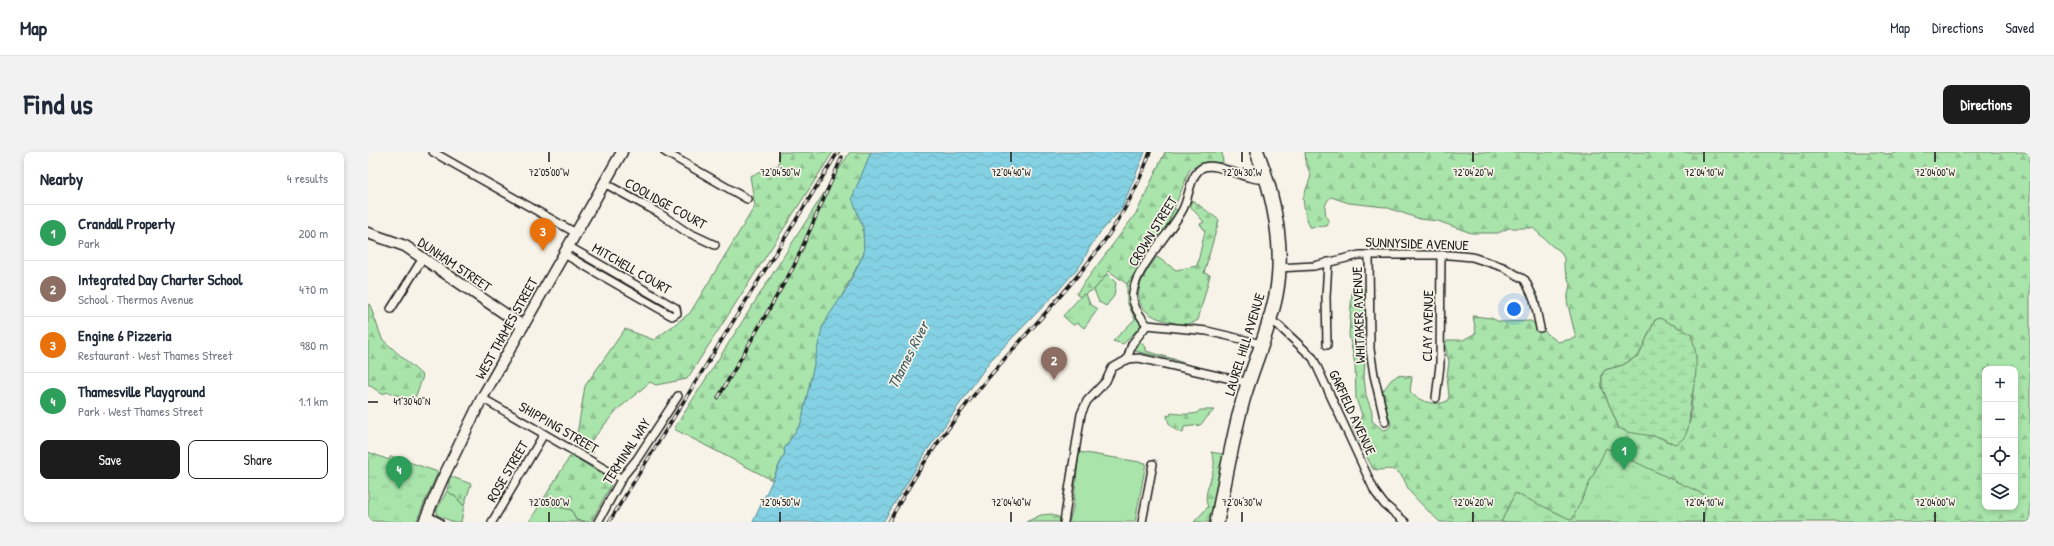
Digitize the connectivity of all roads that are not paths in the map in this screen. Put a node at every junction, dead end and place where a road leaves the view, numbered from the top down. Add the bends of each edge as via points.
1 (433, 152) edge
2 (622, 152) edge
3 (665, 152) edge
4 (1257, 152) edge
5 (1266, 179) junction
6 (604, 183) junction
7 (746, 199) dead end
8 (368, 233) edge
9 (576, 233) junction
10 (715, 245) dead end
11 (566, 250) junction
12 (1369, 255) junction
13 (1441, 255) junction
14 (424, 258) junction
15 (1328, 262) junction
16 (1278, 268) junction
17 (391, 309) dead end
18 (677, 314) dead end
19 (1269, 320) junction
20 (1147, 325) junction
21 (523, 326) junction
22 (1540, 328) dead end
23 (1262, 344) junction
24 (1327, 345) dead end
25 (1127, 360) junction
26 (1249, 383) junction
27 (678, 396) dead end
28 (482, 398) junction
29 (1436, 398) dead end
30 (1385, 422) dead end
31 (544, 434) junction
32 (1153, 464) dead end
33 (622, 479) junction
34 (425, 519) edge
35 (439, 522) edge
36 (492, 522) edge
37 (598, 522) edge
38 (1064, 522) edge
39 (1142, 522) edge
40 (1217, 522) edge
41 (1405, 522) edge

1 - 9 street
2 - 6 main road, WEST THAMES STREET
3 - 7 street
4 - 5 highway, LAUREL HILL AVENUE
5 - 16 highway, LAUREL HILL AVENUE via 1276,225
5 - 20 street, CROWN STREET via 1208,166 1197,172 1177,220 1134,286 1134,304
6 - 9 main road, WEST THAMES STREET
6 - 10 street, COOLIDGE COURT
8 - 14 main road, DUNHAM STREET via 399,243
9 - 11 main road, WEST THAMES STREET
11 - 18 street, MITCHELL COURT via 676,308
11 - 21 main road, WEST THAMES STREET
12 - 13 street, SUNNYSIDE AVENUE
12 - 15 street, SUNNYSIDE AVENUE via 1355,255
12 - 30 street, WHITAKER AVENUE via 1371,354
13 - 22 street, SUNNYSIDE AVENUE via 1476,258 1503,267 1523,278 1529,285 1534,299
13 - 29 street, CLAY AVENUE via 1440,365
14 - 17 street
14 - 21 main road, DUNHAM STREET
15 - 16 street, SUNNYSIDE AVENUE via 1314,266
15 - 24 street
16 - 19 highway, LAUREL HILL AVENUE via 1276,293
19 - 23 highway, LAUREL HILL AVENUE
19 - 41 street, GARFIELD AVENUE via 1278,325 1313,358 1375,492 1384,504
20 - 23 street via 1207,331
20 - 25 street via 1130,347
21 - 28 main road, WEST THAMES STREET
23 - 26 highway, LAUREL HILL AVENUE
25 - 26 street via 1139,358
25 - 38 street via 1112,368 1104,384 1084,407 1079,422
26 - 40 highway, LAUREL HILL AVENUE via 1238,421
27 - 33 street, TERMINAL WAY
28 - 31 street, SHIPPING STREET
28 - 34 main road, WEST THAMES STREET via 450,461
31 - 33 street, SHIPPING STREET
31 - 36 street, ROSE STREET
32 - 39 street
33 - 37 street, TERMINAL WAY
34 - 35 street

